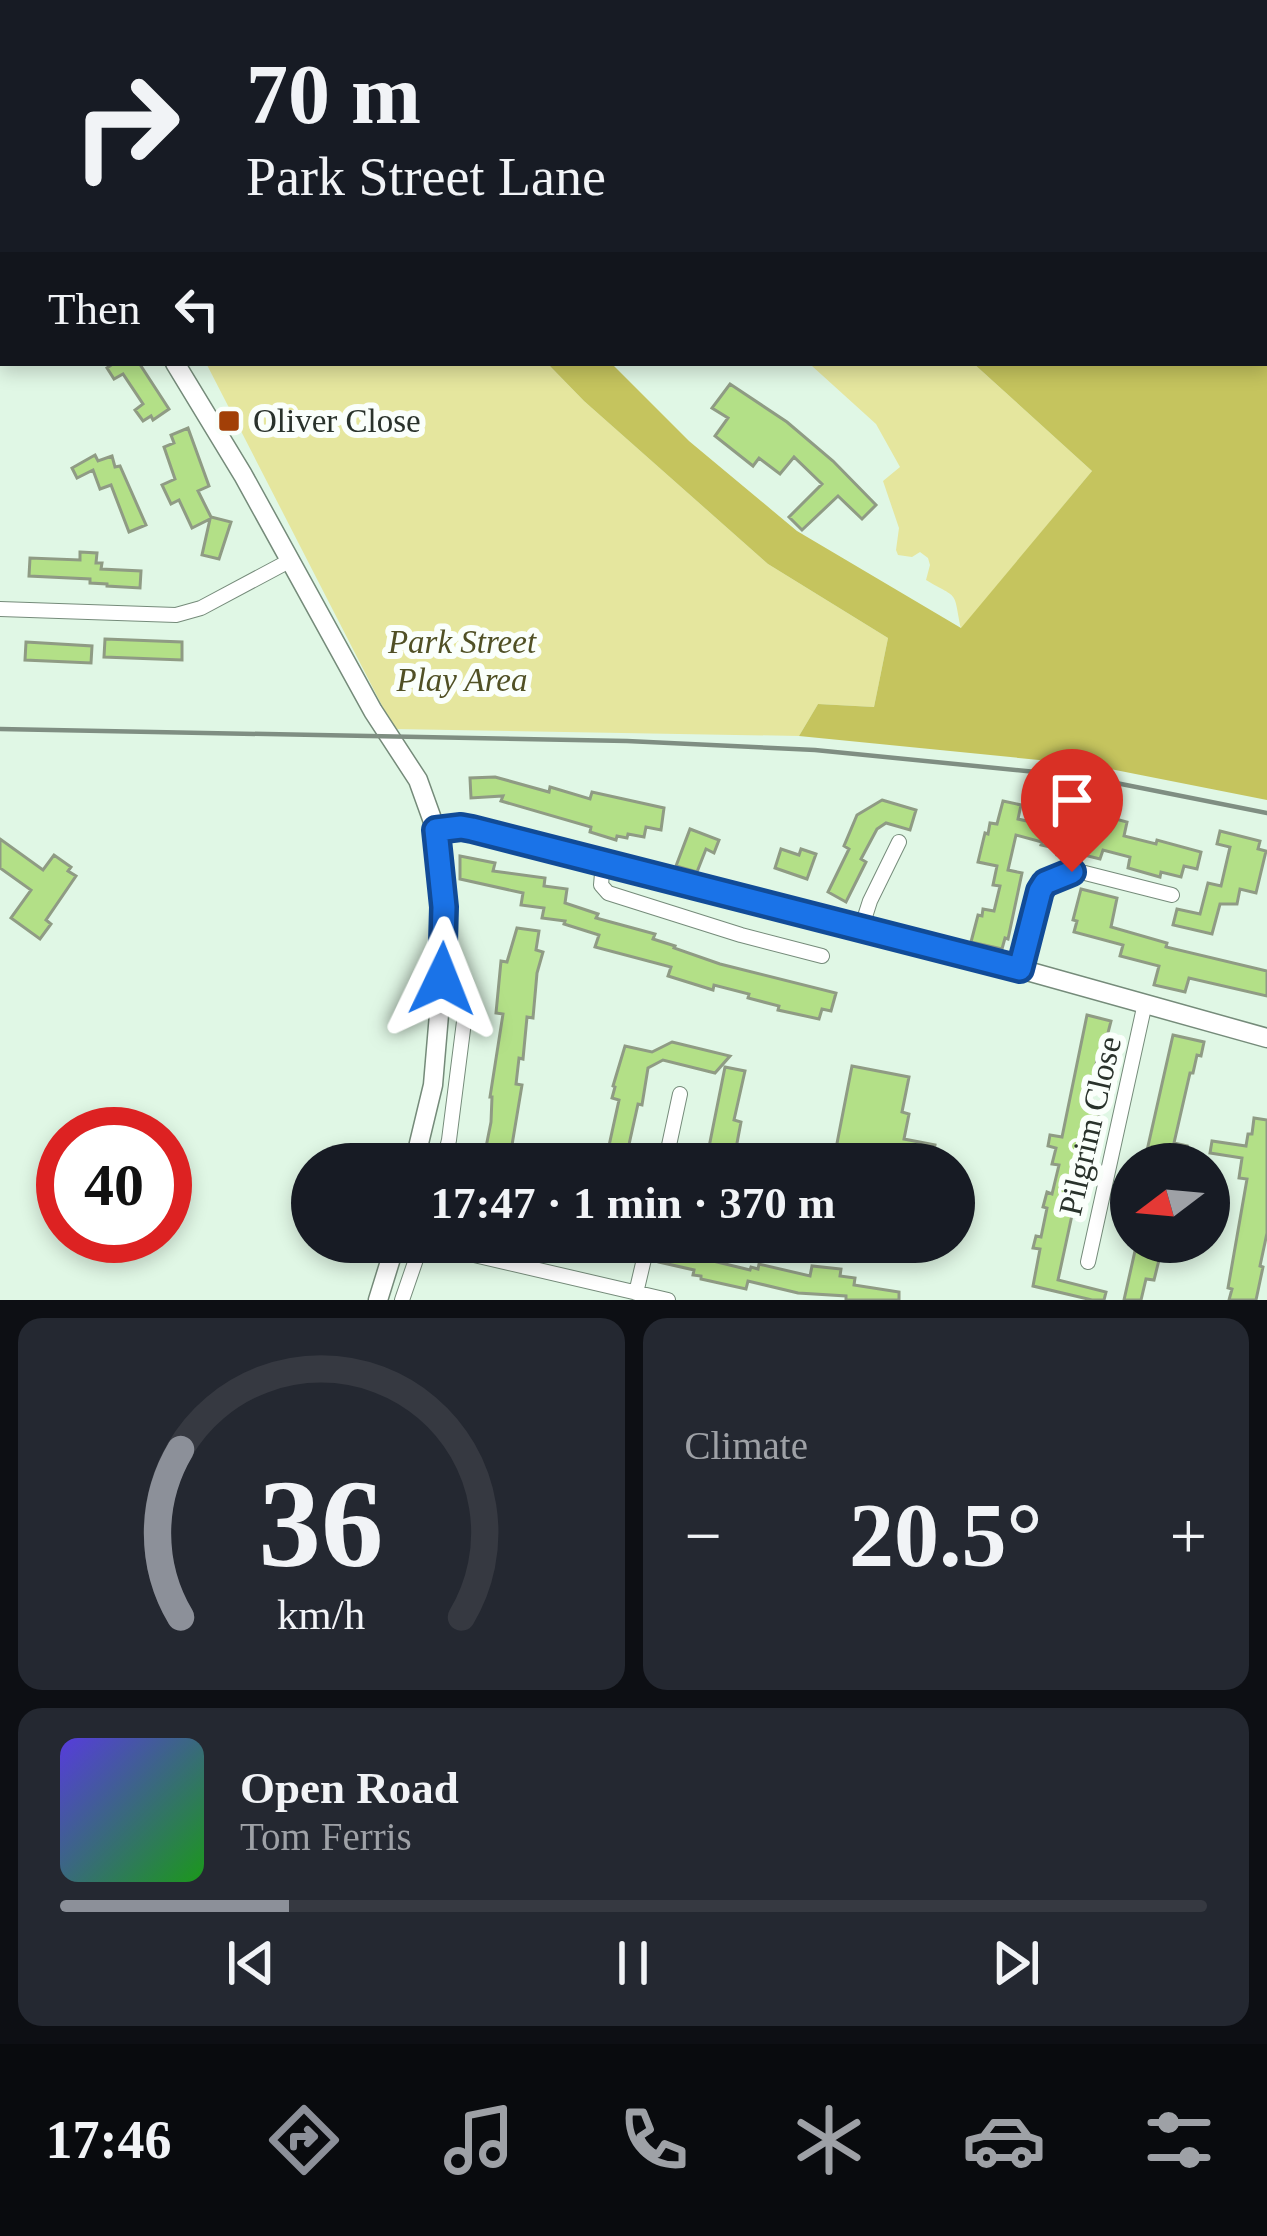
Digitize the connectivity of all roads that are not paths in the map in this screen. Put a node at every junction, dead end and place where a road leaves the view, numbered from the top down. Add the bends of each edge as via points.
1 (177, 366) edge
2 (290, 560) junction
3 (0, 609) edge
4 (436, 830) junction
5 (899, 842) dead end
6 (603, 862) junction
7 (1172, 895) dead end
8 (861, 929) junction
9 (822, 956) dead end
10 (1020, 969) junction
11 (442, 979) junction
12 (1145, 1003) junction
13 (1267, 1038) edge
14 (680, 1094) dead end
15 (420, 1143) edge
16 (448, 1143) edge
17 (670, 1143) edge
18 (1088, 1262) dead end
19 (389, 1263) edge
20 (414, 1263) edge
21 (510, 1263) edge
22 (643, 1263) edge
23 (636, 1293) junction
24 (378, 1300) edge
25 (402, 1300) edge
26 (668, 1300) edge

1 - 2 street
2 - 3 street via 176,615
2 - 4 street via 418,780
4 - 6 street via 472,829
4 - 11 street
5 - 8 street
6 - 8 street
6 - 9 street via 608,893
7 - 10 street via 1084,873 1055,878 1035,902
8 - 10 street
10 - 12 street
11 - 15 street
11 - 16 street via 460,982 467,998
12 - 13 street
12 - 18 street, Pilgrim Close
14 - 17 street
19 - 24 street
20 - 25 street
21 - 23 street
22 - 23 street
23 - 26 street

